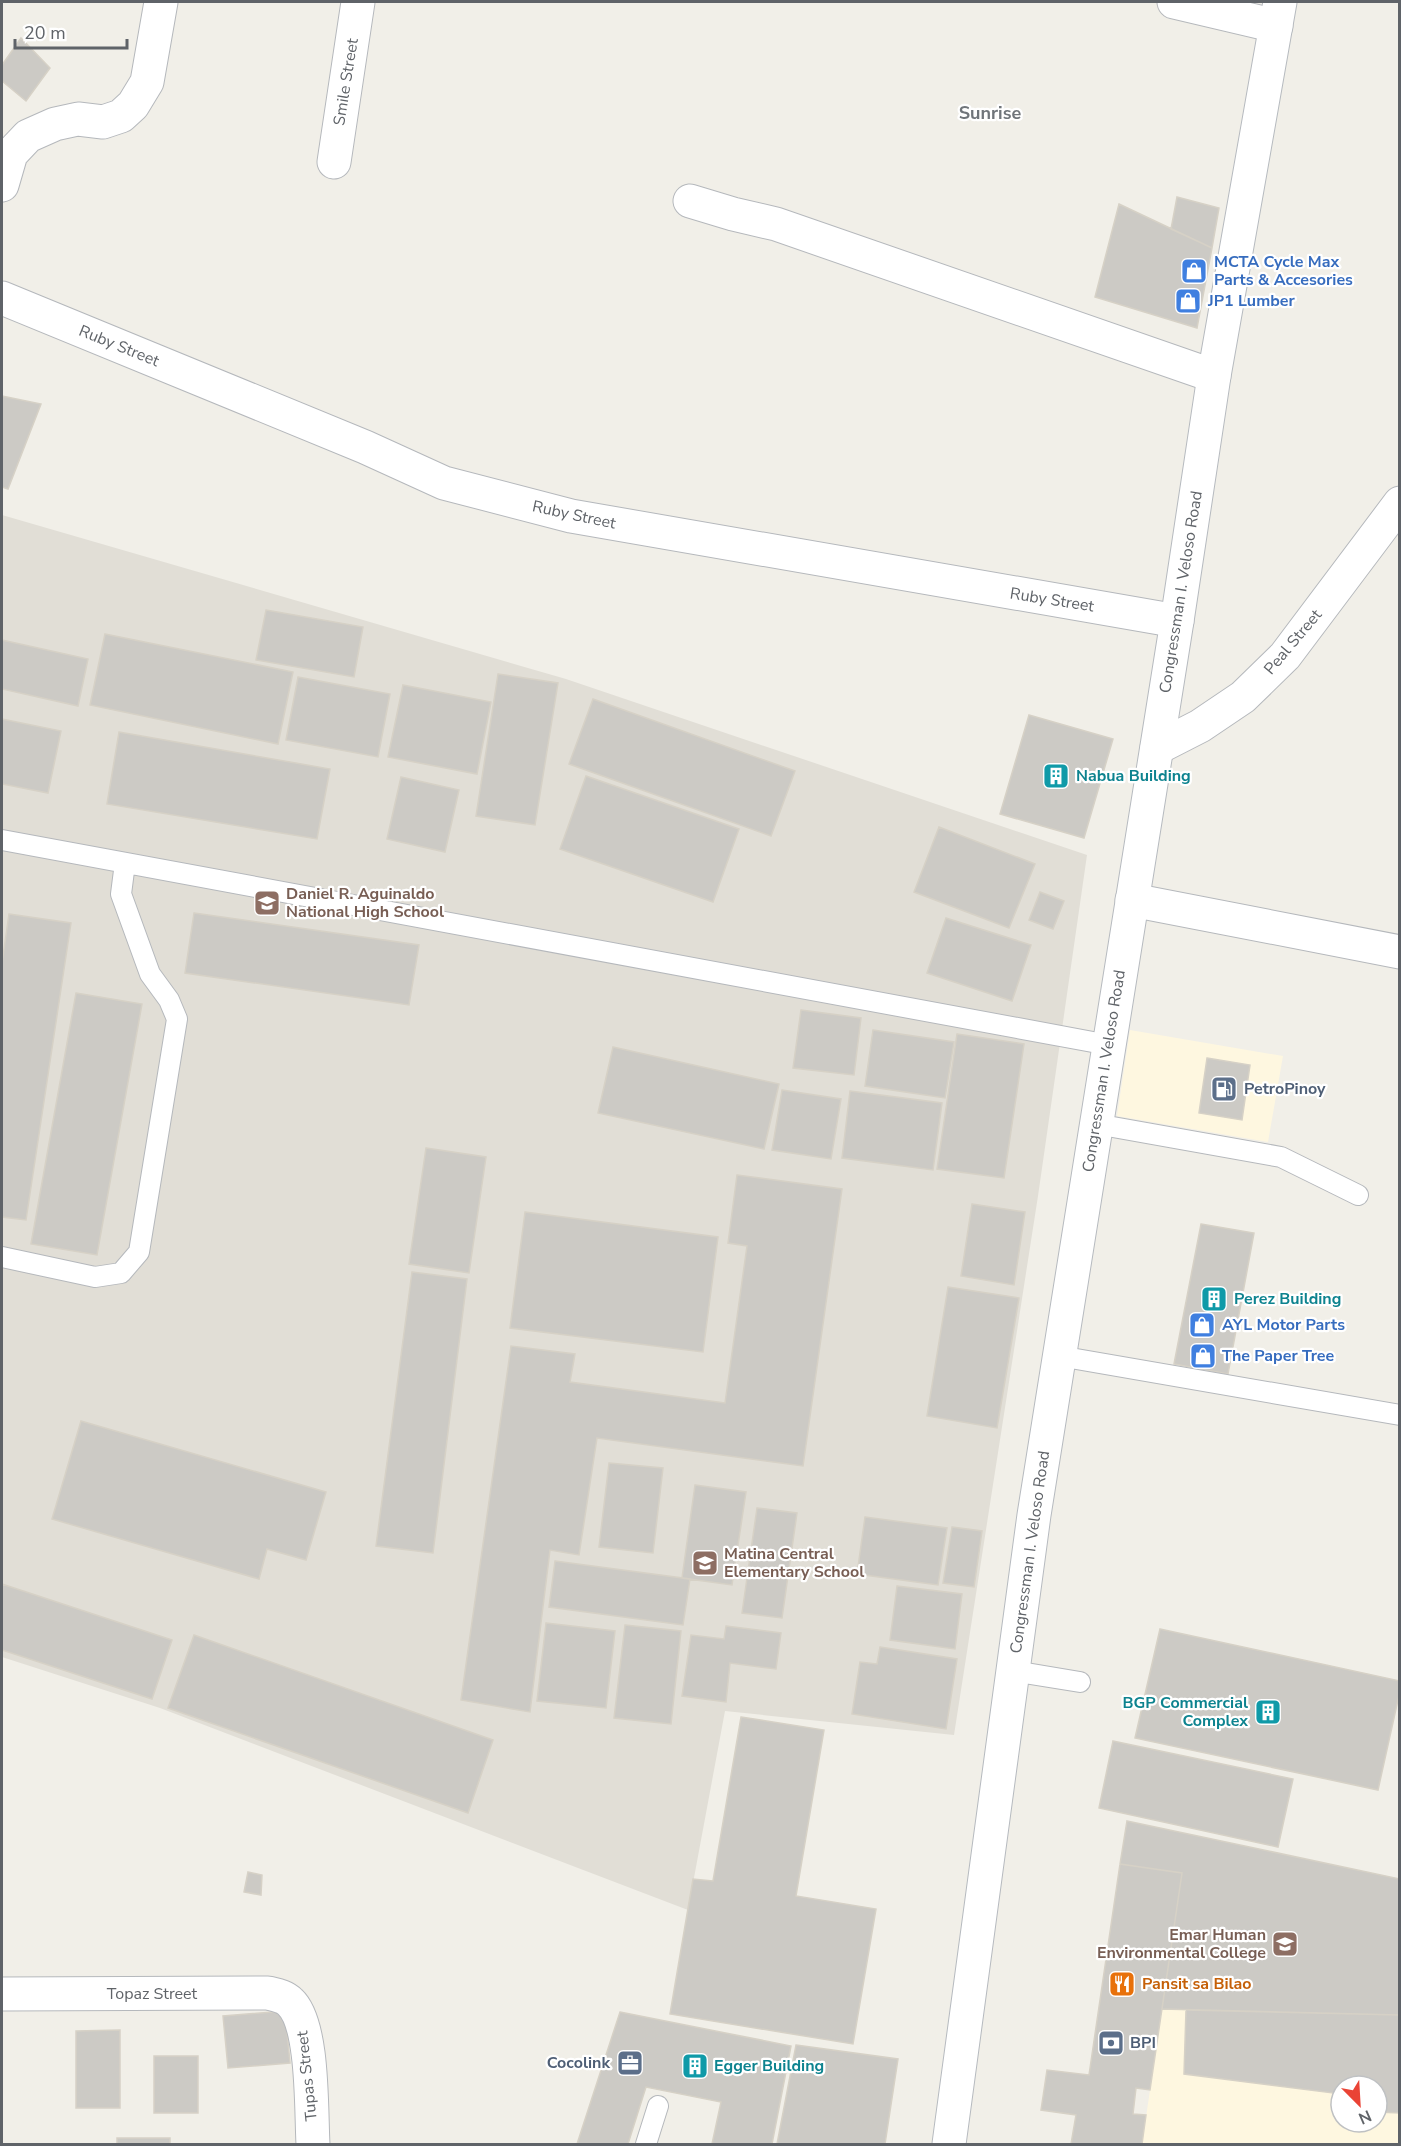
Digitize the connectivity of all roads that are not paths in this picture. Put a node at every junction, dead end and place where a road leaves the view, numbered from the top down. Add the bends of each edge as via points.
1 (160, 2) edge
2 (358, 2) edge
3 (1174, 2) edge
4 (1278, 14) edge
5 (334, 162) dead end
6 (2, 185) edge
7 (690, 201) dead end
8 (2, 298) edge
9 (1214, 376) junction
10 (1400, 503) edge
11 (1177, 621) junction
12 (1157, 748) junction
13 (2, 840) edge
14 (125, 863) junction
15 (1132, 900) junction
16 (1400, 952) edge
17 (1109, 1045) junction
18 (1096, 1124) junction
19 (1358, 1195) dead end
20 (2, 1257) edge
21 (1059, 1356) junction
22 (1400, 1415) edge
23 (1013, 1671) junction
24 (1080, 1682) dead end
25 (2, 1994) edge
26 (296, 2010) joint
27 (658, 2106) dead end
28 (314, 2145) edge
29 (646, 2145) edge
30 (949, 2145) edge

1 - 6 street via 147,82 133,105 121,116 103,122 78,119 28,136 11,154
2 - 5 street, Smile Street
3 - 4 street
4 - 9 street, Congressman I. Veloso Road
7 - 9 street via 776,224
8 - 11 street, Ruby Street via 444,483 571,516
9 - 11 street, Congressman I. Veloso Road
10 - 12 street, Peal Street via 1285,656 1243,697 1200,726
11 - 12 street, Congressman I. Veloso Road
12 - 15 street, Congressman I. Veloso Road
13 - 14 lane
14 - 17 lane
14 - 20 lane via 121,894 150,974 177,1019 139,1252 121,1273 95,1277
15 - 16 street
15 - 17 street, Congressman I. Veloso Road
17 - 18 street, Congressman I. Veloso Road
18 - 19 lane via 1281,1157
18 - 21 street, Congressman I. Veloso Road
21 - 22 lane
21 - 23 street, Congressman I. Veloso Road
23 - 24 lane
23 - 30 street, Congressman I. Veloso Road
25 - 26 street, Topaz Street via 268,1993 289,2001
26 - 28 street, Tupas Street via 307,2042
27 - 29 lane

